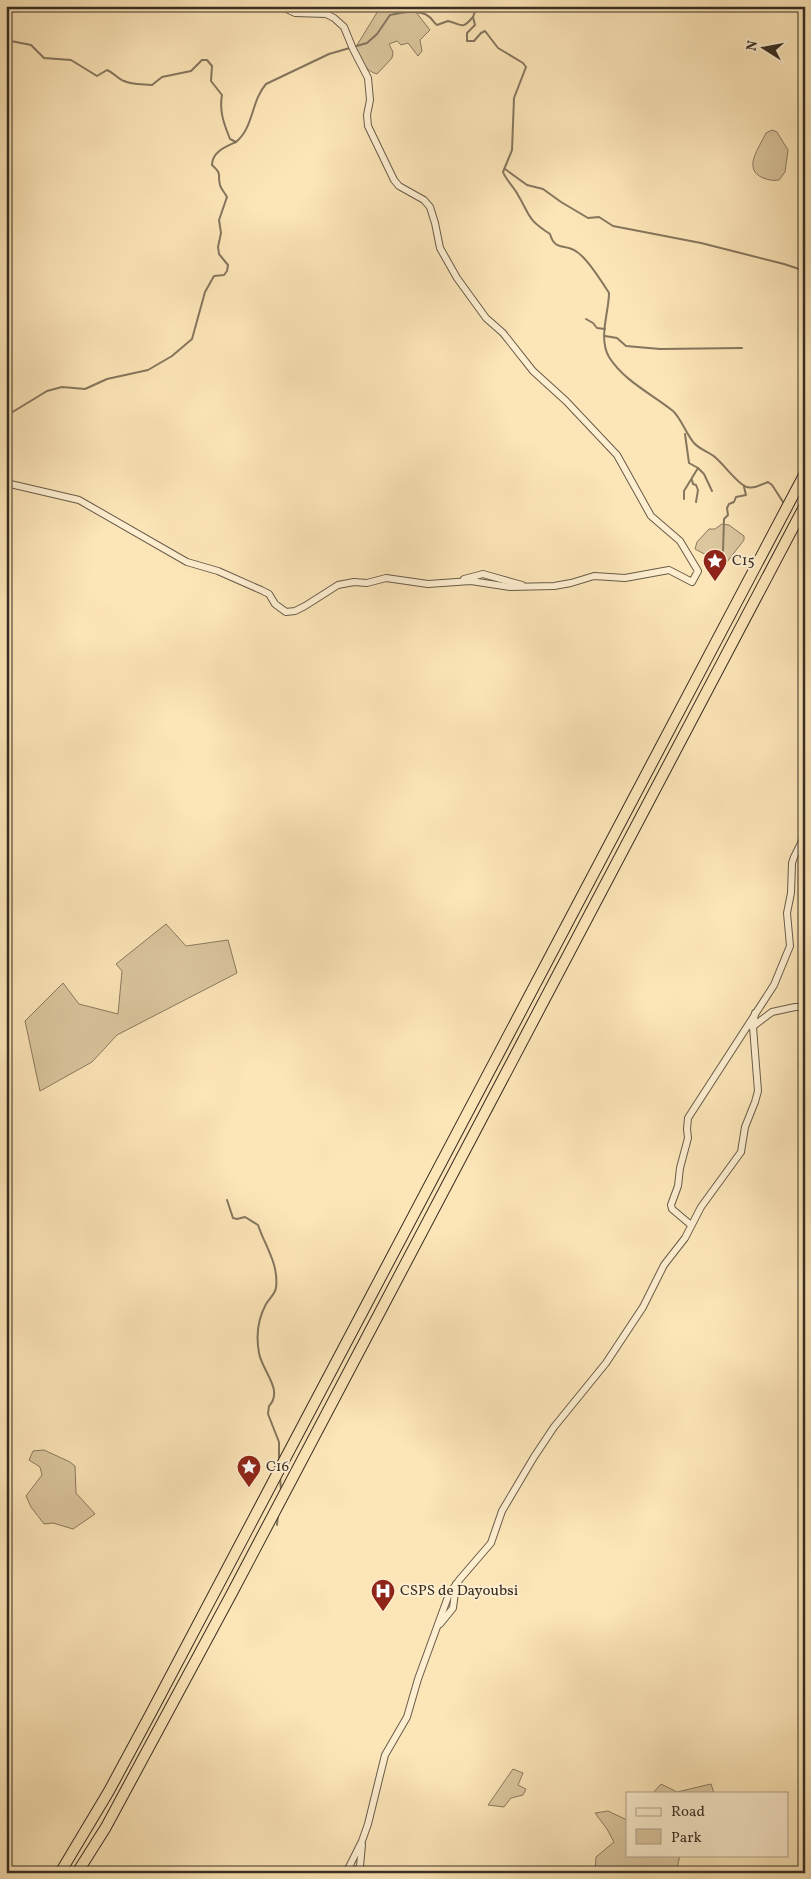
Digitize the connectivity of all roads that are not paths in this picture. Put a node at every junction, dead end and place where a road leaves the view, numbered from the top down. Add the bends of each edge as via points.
1 (280, 6) edge
2 (805, 473) edge
3 (6, 483) edge
4 (803, 508) edge
5 (805, 835) edge
6 (805, 1007) edge
7 (755, 1013) junction
8 (753, 1027) junction
9 (742, 1033) junction
10 (691, 1224) junction
11 (362, 1841) junction
12 (60, 1873) edge
13 (77, 1873) edge
14 (346, 1873) edge
15 (356, 1873) edge

1 - 3 street via 295,14 326,14 344,27 368,78 368,126 394,180 430,207 440,248 456,278 486,318 503,333 533,371 617,455 652,516 680,540 698,571 692,582 669,570 625,578 594,576 554,586 528,586 483,574 428,584 392,578 345,583 295,611 286,612 269,594 218,571 188,562 79,500
2 - 12 highway via 151,1713
4 - 13 highway via 228,1601 106,1827
5 - 7 street via 792,863 787,913 790,946 774,986
6 - 8 street via 772,1012
7 - 8 street
7 - 9 street
8 - 9 street
8 - 10 street via 758,1091 745,1127 741,1152
9 - 10 street via 688,1118 688,1138 671,1205
10 - 11 street via 686,1238 664,1265 643,1307 606,1363 534,1457 502,1511 491,1543 456,1584 453,1608 436,1629 407,1717 385,1755
11 - 14 street
11 - 15 street via 360,1866

